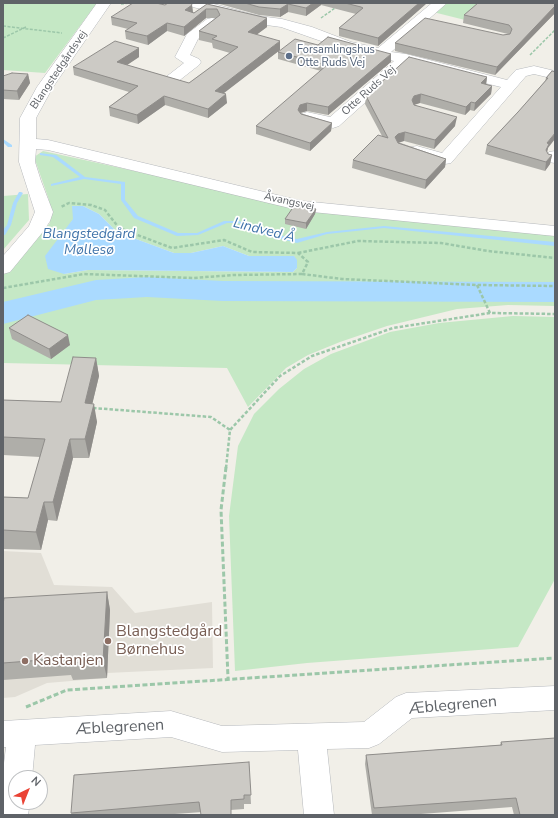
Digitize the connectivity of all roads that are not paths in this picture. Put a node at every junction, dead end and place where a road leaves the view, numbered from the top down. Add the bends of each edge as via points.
1 (104, 3) edge
2 (194, 3) edge
3 (440, 3) edge
4 (229, 12) junction
5 (198, 19) edge
6 (422, 19) junction
7 (212, 22) junction
8 (437, 22) edge
9 (382, 52) junction
10 (406, 58) junction
11 (555, 75) edge
12 (171, 80) edge
13 (511, 85) junction
14 (308, 117) edge
15 (27, 144) junction
16 (404, 147) edge
17 (555, 231) edge
18 (3, 268) edge
19 (555, 698) edge
20 (15, 726) edge
21 (311, 736) junction
22 (17, 770) edge
23 (319, 814) edge

1 - 15 street, Blangstedgårdsvej via 33,105 28,118
2 - 4 street, Otte Ruds Vej
3 - 6 street, Otte Ruds Vej
4 - 7 street
4 - 9 street, Otte Ruds Vej via 307,30 330,43
5 - 7 street
6 - 8 street
6 - 9 street, Otte Ruds Vej
7 - 12 street via 192,38 182,57 194,62
9 - 10 street, Otte Ruds Vej
10 - 13 street, Otte Ruds Vej
10 - 14 street, Otte Ruds Vej via 333,123
11 - 13 street via 534,70 521,73
13 - 16 street via 468,123 445,160
15 - 17 street, Åvangsvej via 48,145 302,206
15 - 18 street, Blangstedgårdsvej via 27,162 44,212 41,221
19 - 21 street, Æblegrenen via 406,706 369,735
20 - 21 street, Æblegrenen via 171,724 222,739
20 - 22 street
21 - 23 street

